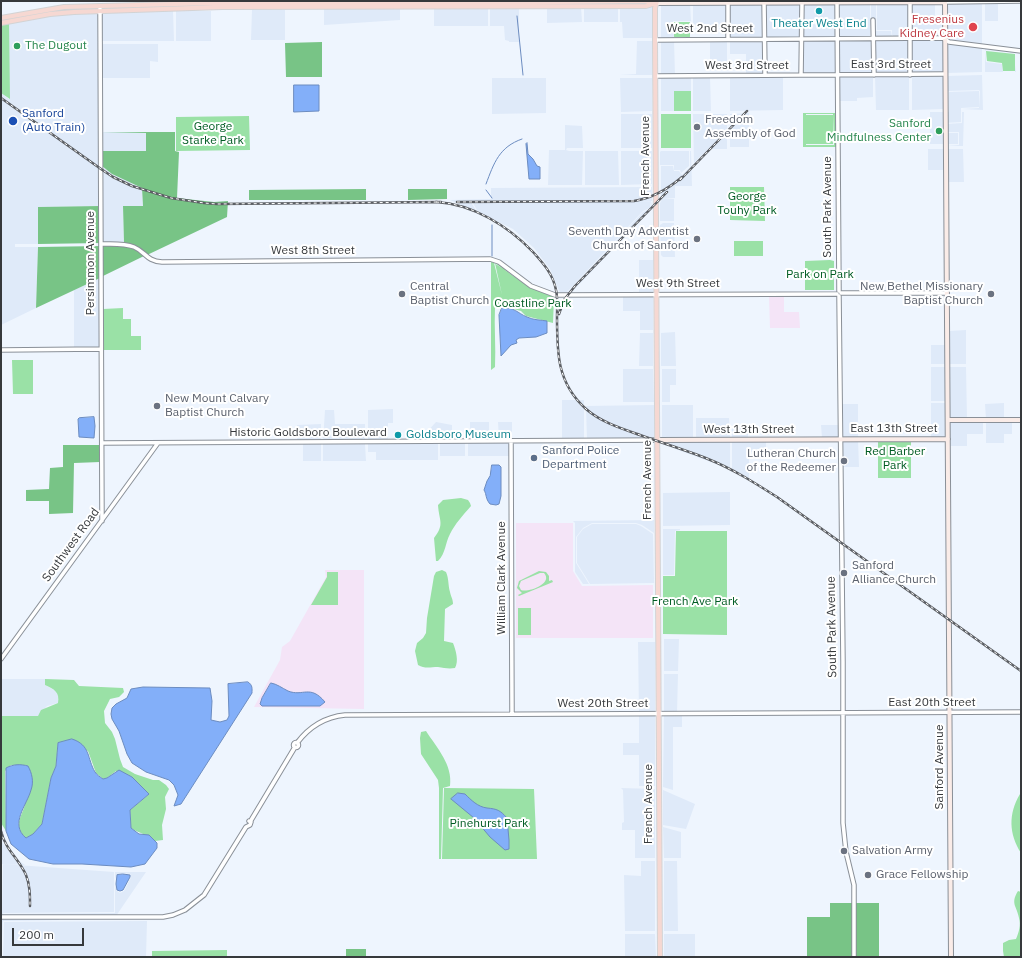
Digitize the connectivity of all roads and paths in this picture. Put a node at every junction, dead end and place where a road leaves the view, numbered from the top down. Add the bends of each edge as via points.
1 (910, 1) edge
2 (945, 1) edge
3 (1021, 1) edge
4 (595, 2) edge
5 (656, 2) edge
6 (728, 2) edge
7 (764, 2) edge
8 (809, 2) edge
9 (837, 2) edge
10 (186, 3) junction
11 (412, 3) junction
12 (802, 3) junction
13 (322, 4) edge
14 (583, 4) edge
15 (249, 5) junction
16 (489, 5) junction
17 (401, 7) junction
18 (100, 8) junction
19 (174, 8) junction
20 (1, 18) edge
21 (873, 20) dead end
22 (1, 23) edge
23 (874, 38) junction
24 (911, 38) junction
25 (728, 39) junction
26 (765, 39) junction
27 (801, 39) junction
28 (837, 39) junction
29 (656, 40) junction
30 (945, 40) junction
31 (1021, 51) edge
32 (945, 74) junction
33 (765, 75) junction
34 (801, 75) junction
35 (838, 75) junction
36 (874, 75) junction
37 (910, 75) junction
38 (656, 76) junction
39 (102, 244) junction
40 (523, 281) joint
41 (839, 293) junction
42 (947, 293) junction
43 (657, 295) junction
44 (101, 349) junction
45 (1, 350) edge
46 (948, 420) junction
47 (1021, 420) edge
48 (948, 438) junction
49 (841, 439) junction
50 (658, 440) junction
51 (511, 441) junction
52 (102, 443) junction
53 (158, 443) junction
54 (102, 521) junction
55 (1, 659) edge
56 (1021, 712) edge
57 (843, 713) junction
58 (950, 713) junction
59 (512, 714) junction
60 (658, 714) junction
61 (1, 918) edge
62 (660, 957) edge
63 (854, 957) edge
64 (951, 957) edge

1 - 2 main road
1 - 9 main road
1 - 24 street
2 - 3 street
2 - 30 main road, Sanford Avenue
4 - 5 main road
4 - 14 main road
5 - 6 main road
5 - 14 main road via 646,6
5 - 29 main road, French Avenue
6 - 7 main road
6 - 25 street
7 - 12 main road
7 - 26 street
8 - 9 main road
8 - 12 main road
9 - 28 street, South Park Avenue
10 - 15 main road
10 - 18 main road
10 - 19 main road
11 - 13 main road
11 - 16 main road
11 - 17 main road
12 - 27 street
13 - 15 main road
13 - 15 main road via 261,2
13 - 17 main road
14 - 16 main road
14 - 16 main road via 504,2
15 - 19 main road
16 - 17 main road
18 - 19 main road
18 - 20 main road via 56,8
18 - 22 main road
18 - 39 street, Persimmon Avenue
21 - 23 street
23 - 24 street, West 2nd Street
23 - 28 street, West 2nd Street
23 - 36 street
24 - 30 street, West 2nd Street
24 - 37 street
25 - 26 street, West 2nd Street
25 - 29 street, West 2nd Street
26 - 27 street, West 2nd Street
26 - 33 street
27 - 28 street, West 2nd Street
27 - 34 street
28 - 35 street, South Park Avenue
29 - 38 main road, French Avenue
30 - 31 street, West 2nd Street
30 - 32 main road, Sanford Avenue
32 - 37 street, East 3rd Street
32 - 42 main road, Sanford Avenue
33 - 34 street, West 3rd Street
33 - 38 street, West 3rd Street
34 - 35 street, West 3rd Street
35 - 36 street, East 3rd Street
35 - 41 street, South Park Avenue
36 - 37 street, East 3rd Street
38 - 43 main road, French Avenue
39 - 40 street, West 8th Street via 133,246 148,258 162,262 490,259 499,262
39 - 44 street, Persimmon Avenue
40 - 43 street, West 9th Street via 555,295
41 - 42 street, West 9th Street
41 - 43 street, West 9th Street
41 - 49 street, South Park Avenue
42 - 46 main road, Sanford Avenue
43 - 50 main road, French Avenue
44 - 45 street
44 - 52 street, Persimmon Avenue
46 - 47 main road
46 - 48 main road, Sanford Avenue
48 - 49 main road, East 13th Street
48 - 58 main road, Sanford Avenue
49 - 50 main road, West 13th Street
49 - 57 street, South Park Avenue
50 - 51 street, Historic Goldsboro Boulevard
50 - 60 main road, French Avenue
51 - 53 street, Historic Goldsboro Boulevard
51 - 59 street, William Clark Avenue
52 - 53 street, Historic Goldsboro Boulevard
52 - 54 street, Persimmon Avenue
53 - 54 street, Southwest Road
54 - 55 street, Southwest Road
56 - 58 street, East 20th Street
57 - 58 street, East 20th Street
57 - 60 street, West 20th Street
57 - 63 street, South Park Avenue via 844,840 854,885
58 - 64 main road, Sanford Avenue
59 - 60 street, West 20th Street
59 - 61 street, West 20th Street via 362,714 339,715 325,719 294,744 295,747 250,821 246,822 204,895 192,906 169,916
60 - 62 main road, French Avenue

